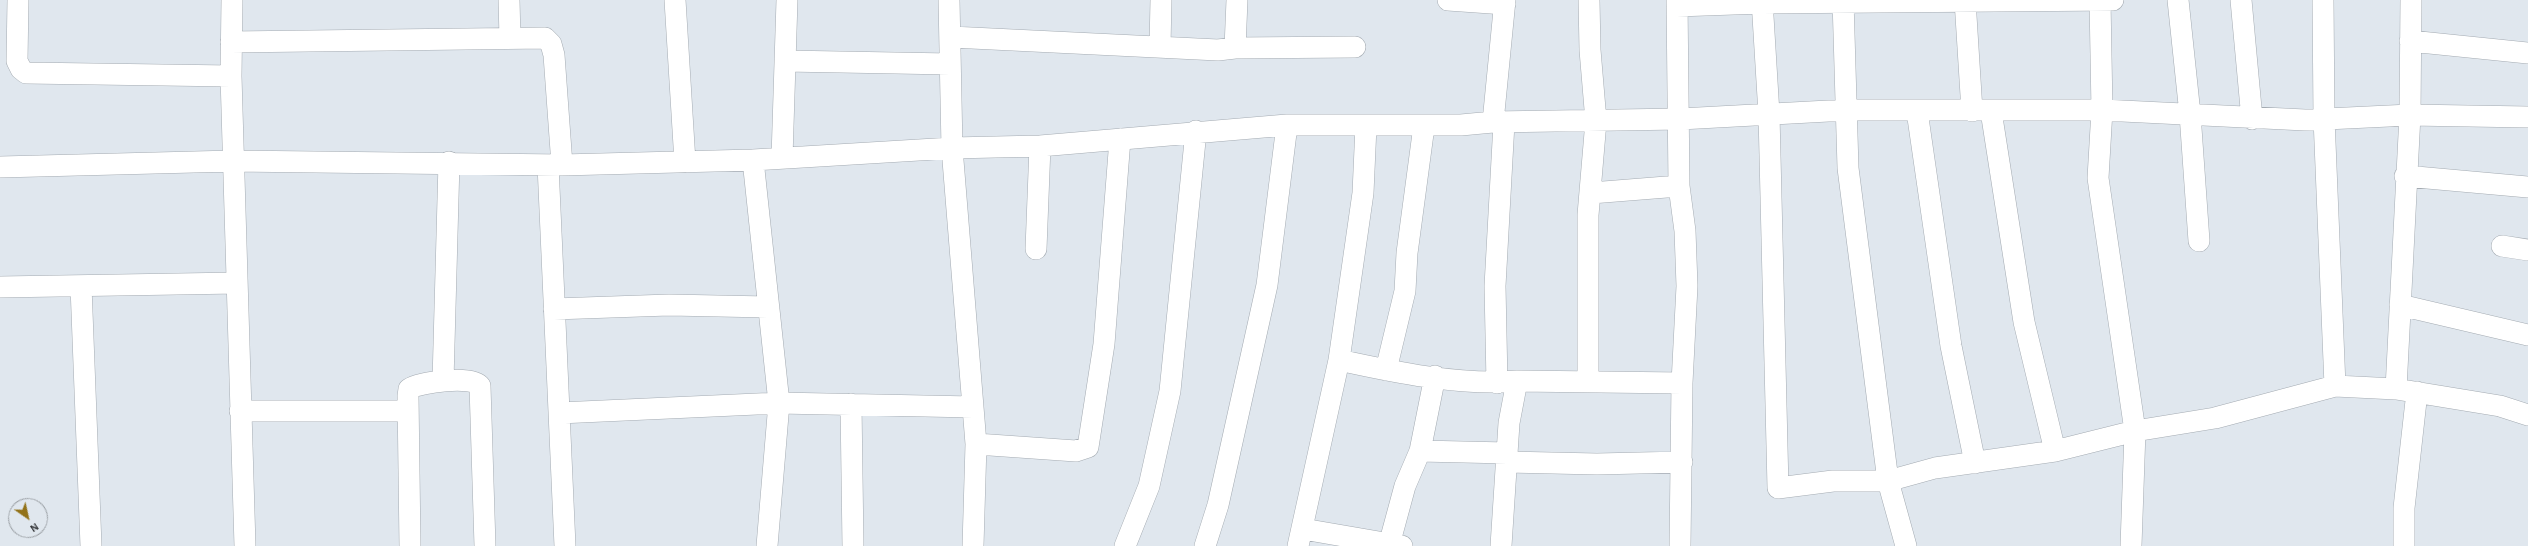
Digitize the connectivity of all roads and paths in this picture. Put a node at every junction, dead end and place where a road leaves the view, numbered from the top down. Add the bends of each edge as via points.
1 (18, 0) edge
2 (232, 0) edge
3 (509, 0) edge
4 (675, 0) edge
5 (787, 0) edge
6 (949, 0) edge
7 (1160, 0) edge
8 (1237, 0) edge
9 (1448, 0) edge
10 (1589, 0) edge
11 (2104, 0) edge
12 (2178, 0) edge
13 (2241, 0) edge
14 (2323, 0) edge
15 (2411, 0) edge
16 (1762, 1) edge
17 (1965, 1) edge
18 (1505, 2) edge
19 (1843, 2) edge
20 (1677, 3) edge
21 (951, 36) junction
22 (510, 38) junction
23 (2410, 41) junction
24 (231, 42) junction
25 (1160, 46) junction
26 (1355, 47) dead end
27 (1236, 48) junction
28 (2528, 53) edge
29 (785, 61) junction
30 (950, 64) junction
31 (231, 76) junction
32 (1847, 110) junction
33 (2102, 110) junction
34 (1917, 111) junction
35 (1982, 111) junction
36 (1769, 114) junction
37 (2190, 114) junction
38 (2410, 115) junction
39 (2528, 116) edge
40 (2324, 118) junction
41 (1680, 119) junction
42 (2252, 119) junction
43 (1499, 122) junction
44 (1596, 122) junction
45 (1287, 125) junction
46 (1366, 126) junction
47 (1424, 126) junction
48 (1196, 131) junction
49 (1120, 139) junction
50 (1040, 146) junction
51 (952, 148) junction
52 (782, 158) junction
53 (753, 160) junction
54 (233, 161) junction
55 (449, 162) junction
56 (685, 162) junction
57 (555, 165) junction
58 (0, 167) edge
59 (2405, 176) junction
60 (1680, 186) junction
61 (2528, 187) edge
62 (1591, 194) junction
63 (2199, 241) dead end
64 (2502, 246) dead end
65 (1036, 248) dead end
66 (2528, 250) edge
67 (237, 283) junction
68 (81, 286) junction
69 (0, 287) edge
70 (2400, 305) junction
71 (768, 307) junction
72 (554, 308) junction
73 (2528, 335) edge
74 (1339, 360) junction
75 (1386, 370) junction
76 (1435, 376) junction
77 (443, 381) junction
78 (1507, 382) junction
79 (1588, 382) junction
80 (1682, 383) junction
81 (2335, 386) junction
82 (2396, 388) junction
83 (2417, 392) junction
84 (779, 403) junction
85 (852, 404) junction
86 (973, 407) junction
87 (240, 411) junction
88 (407, 411) junction
89 (559, 412) junction
90 (2528, 415) edge
91 (2135, 431) junction
92 (976, 444) junction
93 (2054, 450) junction
94 (1420, 451) junction
95 (1507, 457) junction
96 (1682, 462) junction
97 (1975, 463) junction
98 (1888, 481) junction
99 (1300, 538) edge
100 (1396, 545) edge
101 (91, 546) edge
102 (245, 546) edge
103 (410, 546) edge
104 (485, 546) edge
105 (565, 546) edge
106 (767, 546) edge
107 (853, 546) edge
108 (974, 546) edge
109 (1125, 546) edge
110 (1205, 546) edge
111 (1501, 546) edge
112 (1680, 546) edge
113 (1906, 546) edge
114 (2131, 546) edge
115 (2404, 546) edge

1 - 31 street via 17,61 26,73
2 - 24 street
3 - 22 street
4 - 56 street
5 - 29 street
6 - 21 street
7 - 25 street
8 - 27 street
9 - 18 street
10 - 44 street
11 - 17 street
11 - 33 street
12 - 37 street
13 - 42 street
14 - 40 street
15 - 23 street
16 - 19 street
16 - 20 street
16 - 36 street
17 - 19 street
17 - 35 street
18 - 43 street
19 - 32 street
20 - 41 street
21 - 25 street
21 - 30 street
22 - 24 street
22 - 57 street via 545,38 551,44 554,55
23 - 28 street
23 - 38 street
24 - 31 street
25 - 27 street via 1218,50
26 - 27 street
29 - 30 street
29 - 52 street
30 - 51 street
31 - 54 street
32 - 34 street
32 - 36 street
32 - 98 street via 1848,168
33 - 35 street
33 - 37 street
33 - 91 street via 2098,178
34 - 35 street
34 - 97 street via 1951,346
35 - 93 street via 2024,322
36 - 41 street
36 - 98 street via 1778,488 1833,481
37 - 42 street
37 - 63 street
38 - 39 street
38 - 40 street
38 - 59 street
40 - 42 street
40 - 81 street
41 - 44 street
41 - 60 street
43 - 44 street
43 - 47 street
43 - 78 street via 1495,286
44 - 62 street
45 - 46 street
45 - 48 street
45 - 110 street via 1267,285 1218,505
46 - 47 street
46 - 74 street via 1363,193
47 - 75 street via 1407,254 1405,291
48 - 49 street
48 - 109 street via 1170,391 1149,486
49 - 50 street
49 - 92 street via 1104,344 1088,447 1076,451
50 - 51 street
50 - 65 street
51 - 52 street
51 - 86 street
52 - 53 street
53 - 56 street
53 - 71 street
54 - 55 street
54 - 58 street
54 - 67 street
55 - 57 street
55 - 77 street
56 - 57 street
57 - 72 street
59 - 61 street
59 - 70 street
60 - 62 street
60 - 80 street via 1685,231 1686,286
62 - 79 street via 1588,230
64 - 66 street
67 - 68 street
67 - 87 street
68 - 69 street
68 - 101 street
70 - 73 street
70 - 82 street
71 - 72 street via 669,305
71 - 84 street
72 - 89 street
74 - 75 street
74 - 99 street
75 - 76 street
76 - 78 street
76 - 94 street
77 - 88 street via 410,389
77 - 104 street via 474,381 480,386
78 - 79 street
78 - 95 street
79 - 80 street
80 - 96 street
81 - 82 street
81 - 91 street via 2251,410
82 - 83 street
83 - 90 street via 2500,406
83 - 115 street via 2404,508
84 - 85 street
84 - 89 street
84 - 106 street
85 - 86 street
85 - 107 street
86 - 92 street
87 - 88 street
87 - 102 street
88 - 103 street
89 - 105 street
91 - 93 street
91 - 114 street
92 - 108 street
93 - 97 street
94 - 95 street
94 - 100 street via 1405,486
95 - 96 street via 1597,464
95 - 111 street
96 - 112 street
97 - 98 street via 1935,468
98 - 113 street
99 - 100 street

